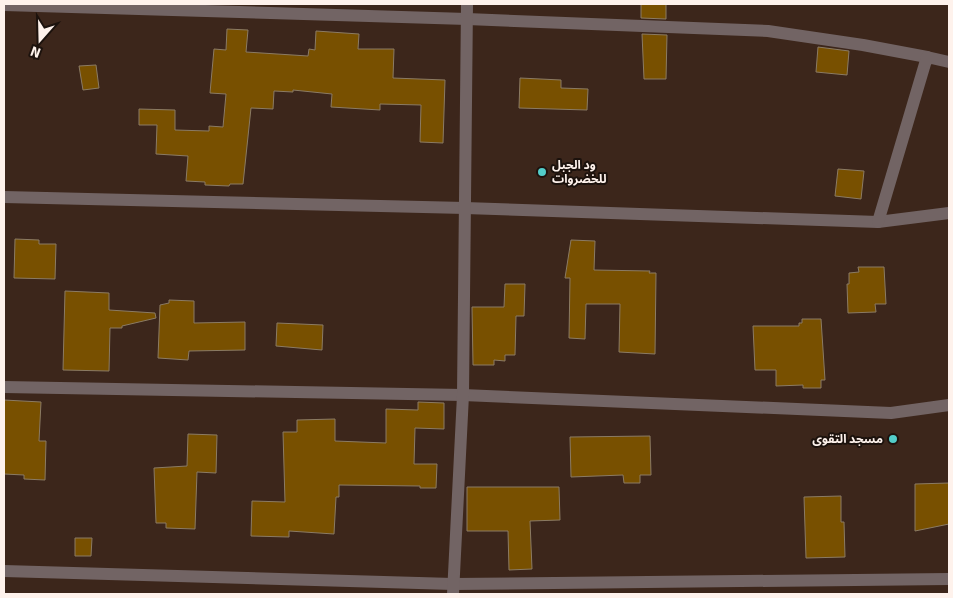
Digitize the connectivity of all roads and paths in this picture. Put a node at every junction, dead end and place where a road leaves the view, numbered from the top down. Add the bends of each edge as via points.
1 (467, 4) edge
2 (4, 5) edge
3 (467, 19) junction
4 (927, 57) junction
5 (949, 62) edge
6 (4, 197) edge
7 (465, 208) junction
8 (949, 213) edge
9 (878, 222) junction
10 (4, 387) edge
11 (463, 395) junction
12 (949, 405) edge
13 (4, 571) edge
14 (949, 578) edge
15 (453, 589) edge

1 - 3 street
2 - 3 street
3 - 4 street via 768,31
3 - 7 street
4 - 5 street
4 - 9 street
6 - 7 street
7 - 9 street
7 - 11 street
8 - 9 street
10 - 11 street
11 - 12 street via 891,413
11 - 15 street
13 - 15 street
14 - 15 street

